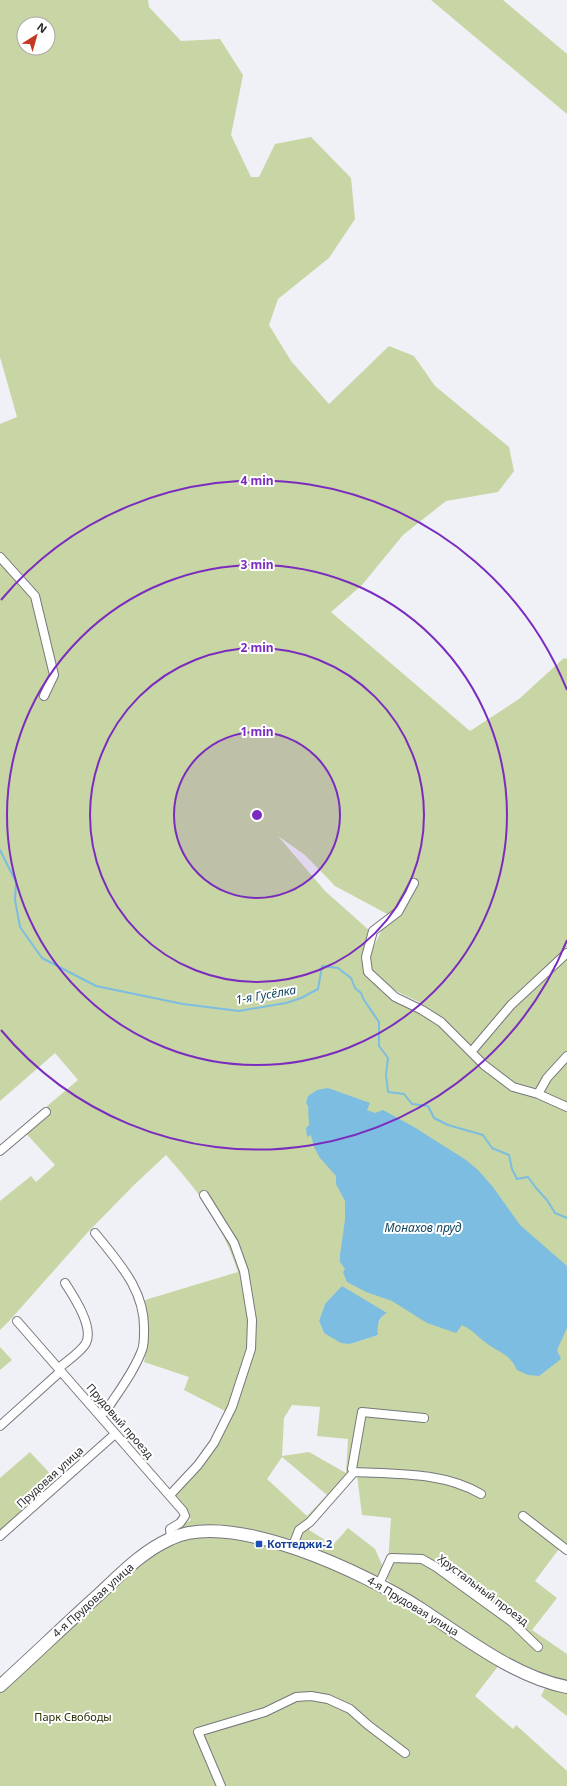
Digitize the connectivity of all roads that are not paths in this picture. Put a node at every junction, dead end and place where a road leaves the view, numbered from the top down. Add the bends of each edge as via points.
1 (0, 557) edge
2 (44, 696) dead end
3 (414, 883) dead end
4 (567, 953) edge
5 (472, 1051) junction
6 (567, 1056) edge
7 (538, 1094) junction
8 (567, 1107) edge
9 (46, 1112) dead end
10 (0, 1151) edge
11 (204, 1195) dead end
12 (95, 1233) dead end
13 (64, 1283) dead end
14 (17, 1321) dead end
15 (60, 1370) junction
16 (100, 1416) junction
17 (424, 1418) dead end
18 (0, 1426) edge
19 (115, 1434) junction
20 (354, 1472) junction
21 (481, 1494) dead end
22 (170, 1495) junction
23 (523, 1516) dead end
24 (0, 1536) edge
25 (171, 1538) junction
26 (292, 1548) junction
27 (567, 1550) edge
28 (379, 1584) junction
29 (538, 1647) dead end
30 (0, 1686) edge
31 (567, 1687) edge
32 (405, 1753) dead end
33 (221, 1786) edge

1 - 2 street via 35,596 54,675
3 - 5 street via 398,912 373,931 366,957 368,972 395,997 440,1022
4 - 5 street via 511,1005
5 - 7 street via 484,1065 513,1087
6 - 7 street via 547,1078
7 - 8 street
9 - 10 street
11 - 22 street via 234,1243 244,1272 252,1320 251,1348 232,1407 214,1443
12 - 16 street via 130,1278 145,1320 143,1348 138,1361 106,1411
13 - 15 street via 88,1326 88,1335 86,1343
14 - 15 street, Прудовый проезд
15 - 16 street, Прудовый проезд
15 - 18 street
16 - 19 street, Прудовый проезд
17 - 20 street via 362,1412 352,1469
19 - 22 street, Прудовый проезд
19 - 24 street, Прудовая улица
20 - 21 street via 440,1478 467,1486
20 - 26 street via 300,1530
22 - 25 street, Прудовый проезд via 185,1516 180,1523 170,1529
23 - 27 street
25 - 26 main road, 4-я Прудовая улица via 193,1531 236,1532
25 - 30 main road, 4-я Прудовая улица via 154,1546 124,1570
26 - 28 main road, 4-я Прудовая улица
28 - 29 street, Хрустальный проезд via 390,1558 422,1559 436,1566 512,1622
28 - 31 main road, 4-я Прудовая улица via 500,1660 546,1681
32 - 33 street via 350,1709 328,1699 296,1697 265,1712 198,1732

